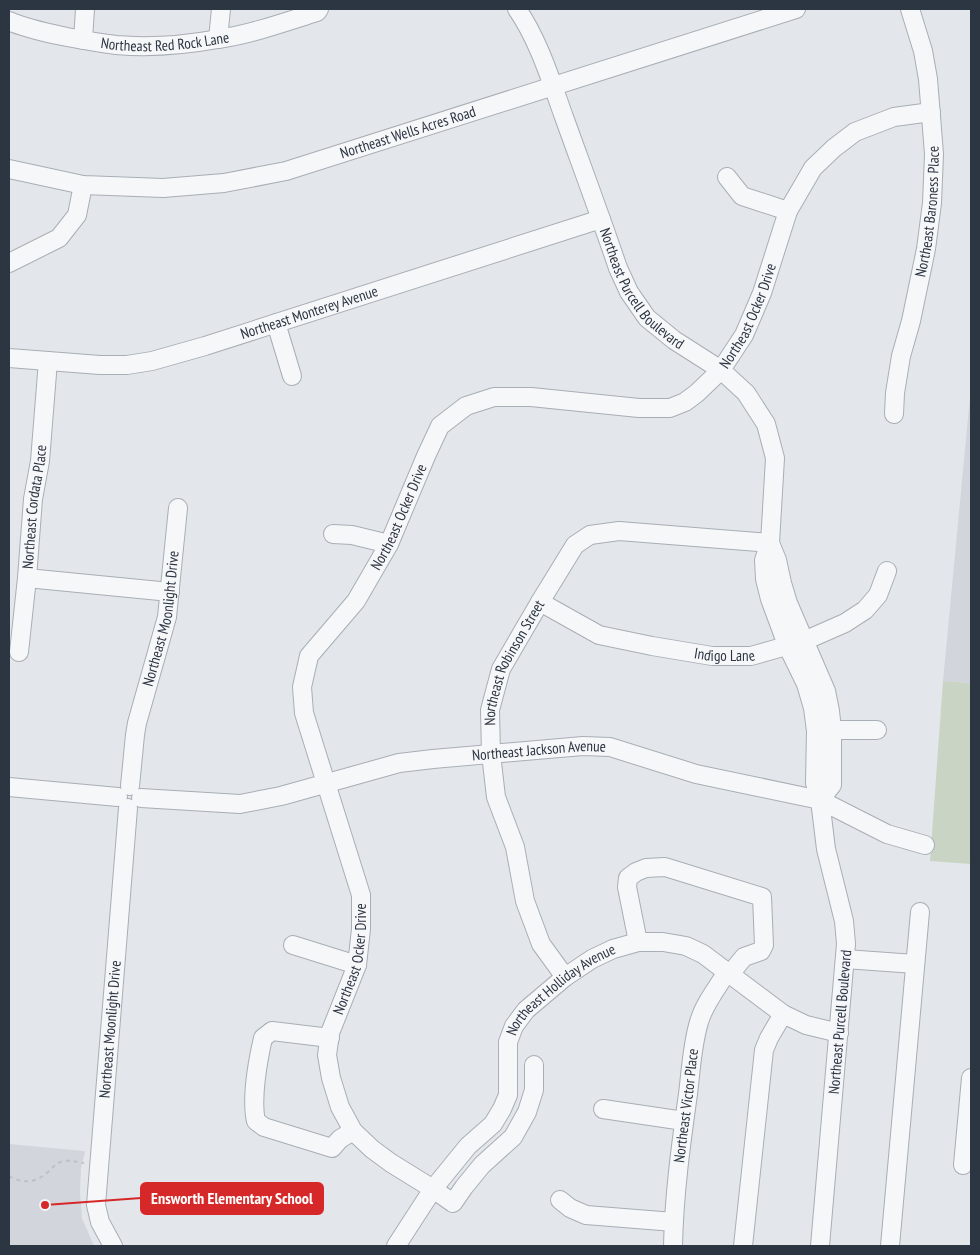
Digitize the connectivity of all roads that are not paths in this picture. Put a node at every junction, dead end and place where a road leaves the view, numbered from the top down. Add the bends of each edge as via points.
1 (85, 9) edge
2 (221, 9) edge
3 (319, 9) edge
4 (517, 9) edge
5 (794, 9) edge
6 (910, 9) edge
7 (11, 27) edge
8 (218, 39) junction
9 (83, 40) junction
10 (552, 85) junction
11 (931, 112) junction
12 (9, 169) edge
13 (727, 177) dead end
14 (83, 185) junction
15 (788, 210) junction
16 (601, 219) junction
17 (9, 263) edge
18 (276, 323) junction
19 (9, 358) edge
20 (48, 361) junction
21 (721, 370) junction
22 (292, 376) dead end
23 (894, 414) dead end
24 (178, 508) dead end
25 (333, 534) dead end
26 (770, 543) junction
27 (389, 544) junction
28 (887, 571) dead end
29 (26, 578) junction
30 (170, 592) junction
31 (540, 602) junction
32 (804, 641) junction
33 (787, 646) junction
34 (19, 652) dead end
35 (832, 730) junction
36 (878, 730) dead end
37 (491, 754) junction
38 (326, 783) junction
39 (9, 788) edge
40 (130, 797) junction
41 (820, 800) junction
42 (925, 845) dead end
43 (920, 912) dead end
44 (638, 942) junction
45 (293, 945) dead end
46 (845, 959) junction
47 (915, 964) junction
48 (357, 965) junction
49 (728, 973) junction
50 (565, 977) junction
51 (783, 1014) junction
52 (839, 1033) junction
53 (330, 1038) junction
54 (534, 1065) dead end
55 (971, 1078) edge
56 (508, 1095) junction
57 (530, 1102) junction
58 (603, 1109) dead end
59 (684, 1121) junction
60 (353, 1131) junction
61 (963, 1166) dead end
62 (434, 1189) junction
63 (560, 1200) dead end
64 (674, 1222) junction
65 (113, 1246) edge
66 (396, 1246) edge
67 (673, 1246) edge
68 (743, 1246) edge
69 (820, 1246) edge
70 (890, 1246) edge

1 - 9 street
2 - 8 street
3 - 8 street, Northeast Red Rock Lane via 246,34
4 - 10 street, Northeast Purcell Boulevard
5 - 10 street, Northeast Wells Acres Road
6 - 11 street, Northeast Baroness Place via 923,51
7 - 9 street, Northeast Red Rock Lane
8 - 9 street, Northeast Red Rock Lane via 153,46
10 - 14 street, Northeast Wells Acres Road via 286,171 224,183 163,188
10 - 16 street, Northeast Purcell Boulevard
11 - 15 street, Northeast Ocker Drive via 894,117 855,132 813,168
11 - 23 street, Northeast Baroness Place via 934,154 932,203 926,249 901,356
12 - 14 street, Northeast Wells Acres Road
13 - 15 street via 742,196
14 - 17 street via 77,215 59,238
15 - 21 street, Northeast Ocker Drive via 762,293 744,335
16 - 18 street, Northeast Monterey Avenue
16 - 21 street, Northeast Purcell Boulevard via 629,292 647,318
18 - 20 street, Northeast Monterey Avenue via 152,361 127,365
18 - 22 street
19 - 20 street, Northeast Monterey Avenue
20 - 29 street, Northeast Cordata Place
21 - 26 street, Northeast Purcell Boulevard via 746,393 766,424 775,458
21 - 27 street, Northeast Ocker Drive via 685,402 670,408 531,397 494,397 466,406 440,426
24 - 30 street, Northeast Moonlight Drive
25 - 27 street
26 - 31 street, Northeast Robinson Street via 619,531 590,535 575,545
26 - 32 street, Northeast Purcell Boulevard via 788,603
26 - 33 street, Northeast Purcell Boulevard via 764,560 765,579
27 - 38 street, Northeast Ocker Drive via 356,601 309,656 302,687 304,713
28 - 32 street, Indigo Lane via 878,595 865,610 845,623
29 - 30 street
29 - 34 street, Northeast Cordata Place
30 - 40 street, Northeast Moonlight Drive via 167,617 135,735
31 - 33 street, Indigo Lane via 600,635 652,646 712,656 751,656
31 - 37 street, Northeast Robinson Street via 500,669 490,710
32 - 33 street, Indigo Lane
32 - 35 street, Northeast Purcell Boulevard via 826,692
33 - 41 street, Northeast Purcell Boulevard via 806,684 813,708 815,783
35 - 36 street
35 - 41 street, Northeast Purcell Boulevard via 832,785
37 - 38 street, Northeast Jackson Avenue via 399,763
37 - 41 street, Northeast Jackson Avenue via 583,746 610,748 696,774
37 - 50 street, Northeast Robinson Street via 496,796 515,847 525,901 541,944
38 - 40 street, Northeast Jackson Avenue via 240,804
38 - 48 street, Northeast Ocker Drive via 360,895
39 - 40 street, Northeast Jackson Avenue
40 - 65 street, Northeast Moonlight Drive via 96,1205 100,1222
41 - 42 street, Northeast Jackson Avenue via 887,834
41 - 46 street, Northeast Purcell Boulevard via 826,849 844,921
43 - 47 street
44 - 49 street, Northeast Holliday Avenue via 686,946
44 - 49 street, Northeast Victor Place via 627,887 628,878 646,868 665,867 762,897 764,945 761,951 744,957
44 - 50 street, Northeast Holliday Avenue via 592,959
45 - 48 street
46 - 47 street
46 - 52 street, Northeast Purcell Boulevard
47 - 70 street
48 - 53 street, Northeast Ocker Drive
49 - 51 street, Northeast Holliday Avenue
49 - 59 street, Northeast Victor Place via 698,1022
50 - 56 street, Northeast Holliday Avenue via 526,1010 514,1026 508,1042
51 - 52 street, Northeast Holliday Avenue via 806,1025
51 - 68 street via 764,1050
52 - 69 street, Northeast Purcell Boulevard
53 - 60 street, Northeast Ocker Drive via 331,1078 340,1107
53 - 60 street via 272,1031 263,1038 253,1110 256,1121 264,1127 332,1148
54 - 57 street via 534,1090
55 - 61 street
56 - 57 street
56 - 62 street, Northeast Holliday Avenue via 493,1124 468,1146
57 - 62 street, Northeast Ocker Drive via 513,1137 482,1165 453,1203
58 - 59 street
59 - 64 street, Northeast Victor Place
60 - 62 street, Northeast Ocker Drive via 391,1163
62 - 66 street, Northeast Holliday Avenue
63 - 64 street via 586,1214
64 - 67 street, Northeast Victor Place

